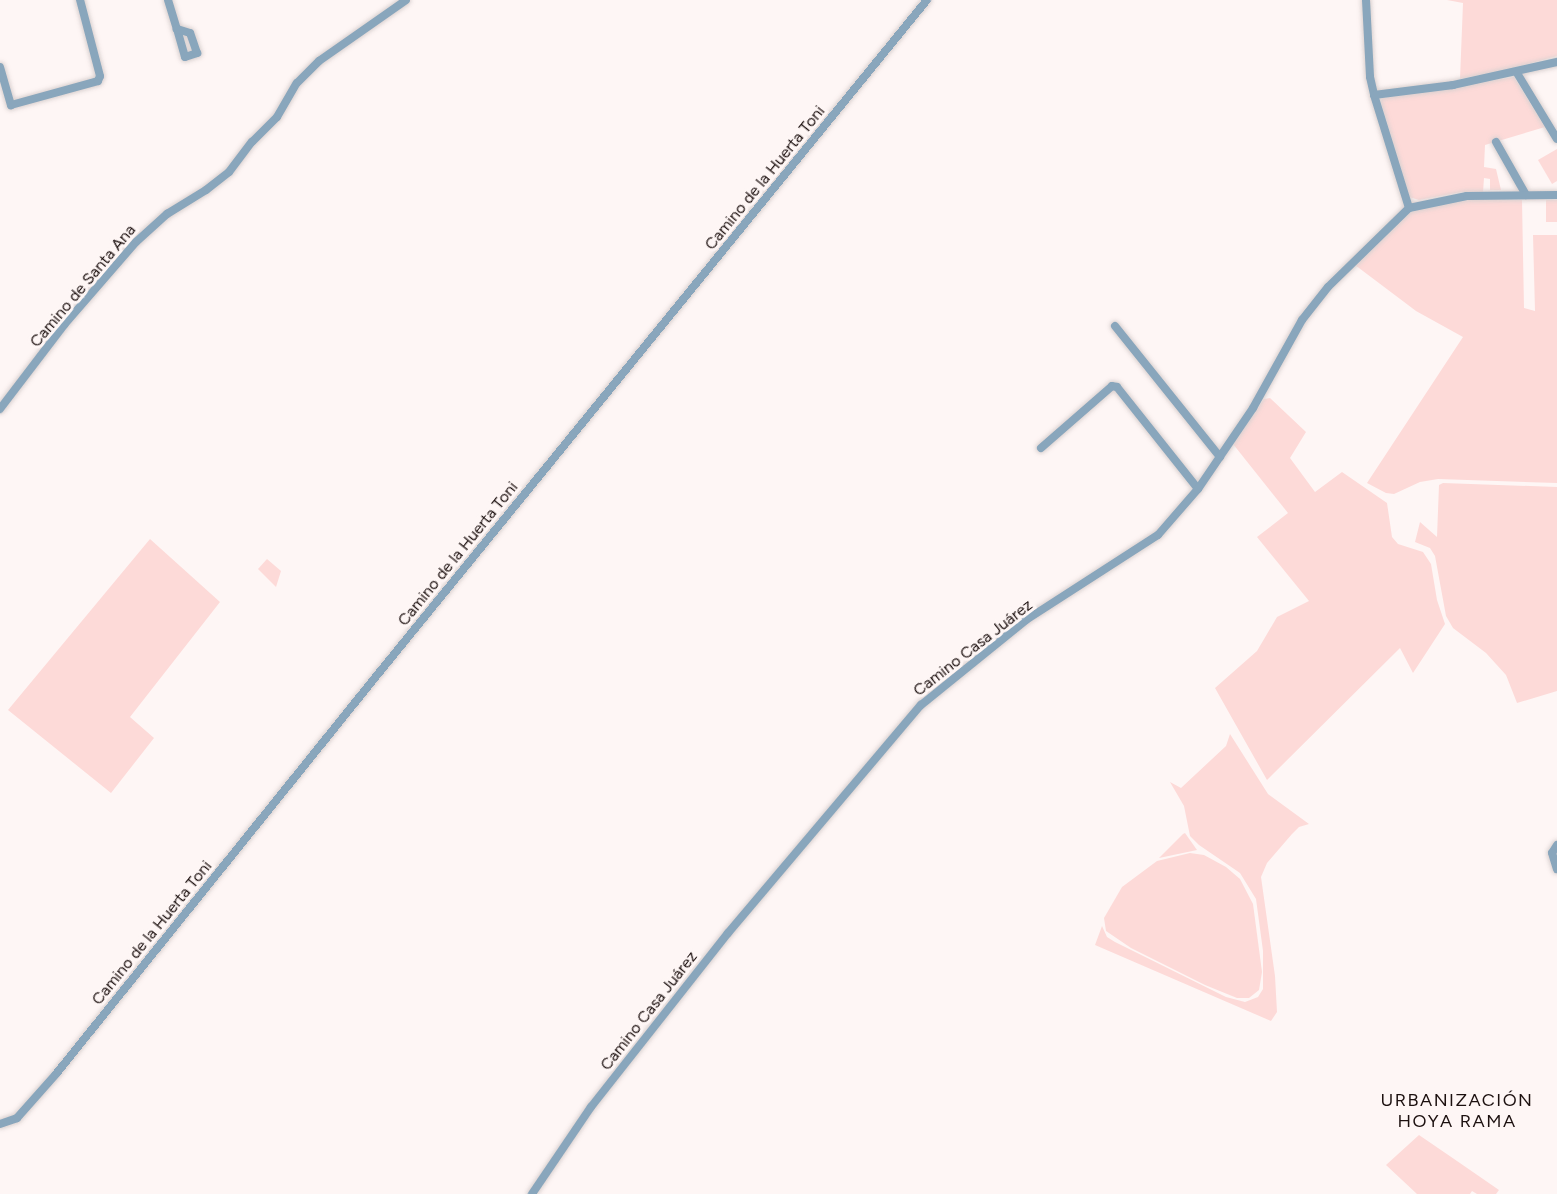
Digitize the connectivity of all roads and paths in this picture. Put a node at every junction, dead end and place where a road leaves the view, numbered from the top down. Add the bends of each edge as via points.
1 (80, 0) edge
2 (168, 0) edge
3 (406, 0) edge
4 (927, 0) edge
5 (1366, 0) edge
6 (177, 29) dead end
7 (1557, 62) edge
8 (0, 67) edge
9 (1517, 73) junction
10 (1374, 95) junction
11 (1557, 139) edge
12 (1496, 142) dead end
13 (1527, 195) junction
14 (1557, 195) edge
15 (1409, 208) junction
16 (1115, 326) dead end
17 (0, 408) edge
18 (1041, 448) dead end
19 (1220, 457) junction
20 (1198, 489) junction
21 (1557, 845) edge
22 (1557, 869) edge
23 (4, 1124) edge
24 (532, 1194) edge

1 - 8 street via 100,76 98,81 11,105
2 - 6 street
3 - 17 street, Camino de Santa Ana via 319,61 297,83 277,117 229,172 166,214 136,242 64,325
4 - 23 street, Camino de la Huerta Toni via 56,1074 17,1118
5 - 10 street
7 - 9 street
9 - 10 street
9 - 11 street
10 - 15 street
12 - 13 street
13 - 14 street
13 - 15 street via 1485,194
15 - 19 street, Camino Casa Juárez via 1328,287 1302,320 1253,408
16 - 19 street
18 - 20 street via 1112,386 1117,387
19 - 20 street, Camino Casa Juárez
20 - 24 street, Camino Casa Juárez via 1158,535 1026,620 921,705 728,933 591,1107
21 - 22 street via 1552,853

